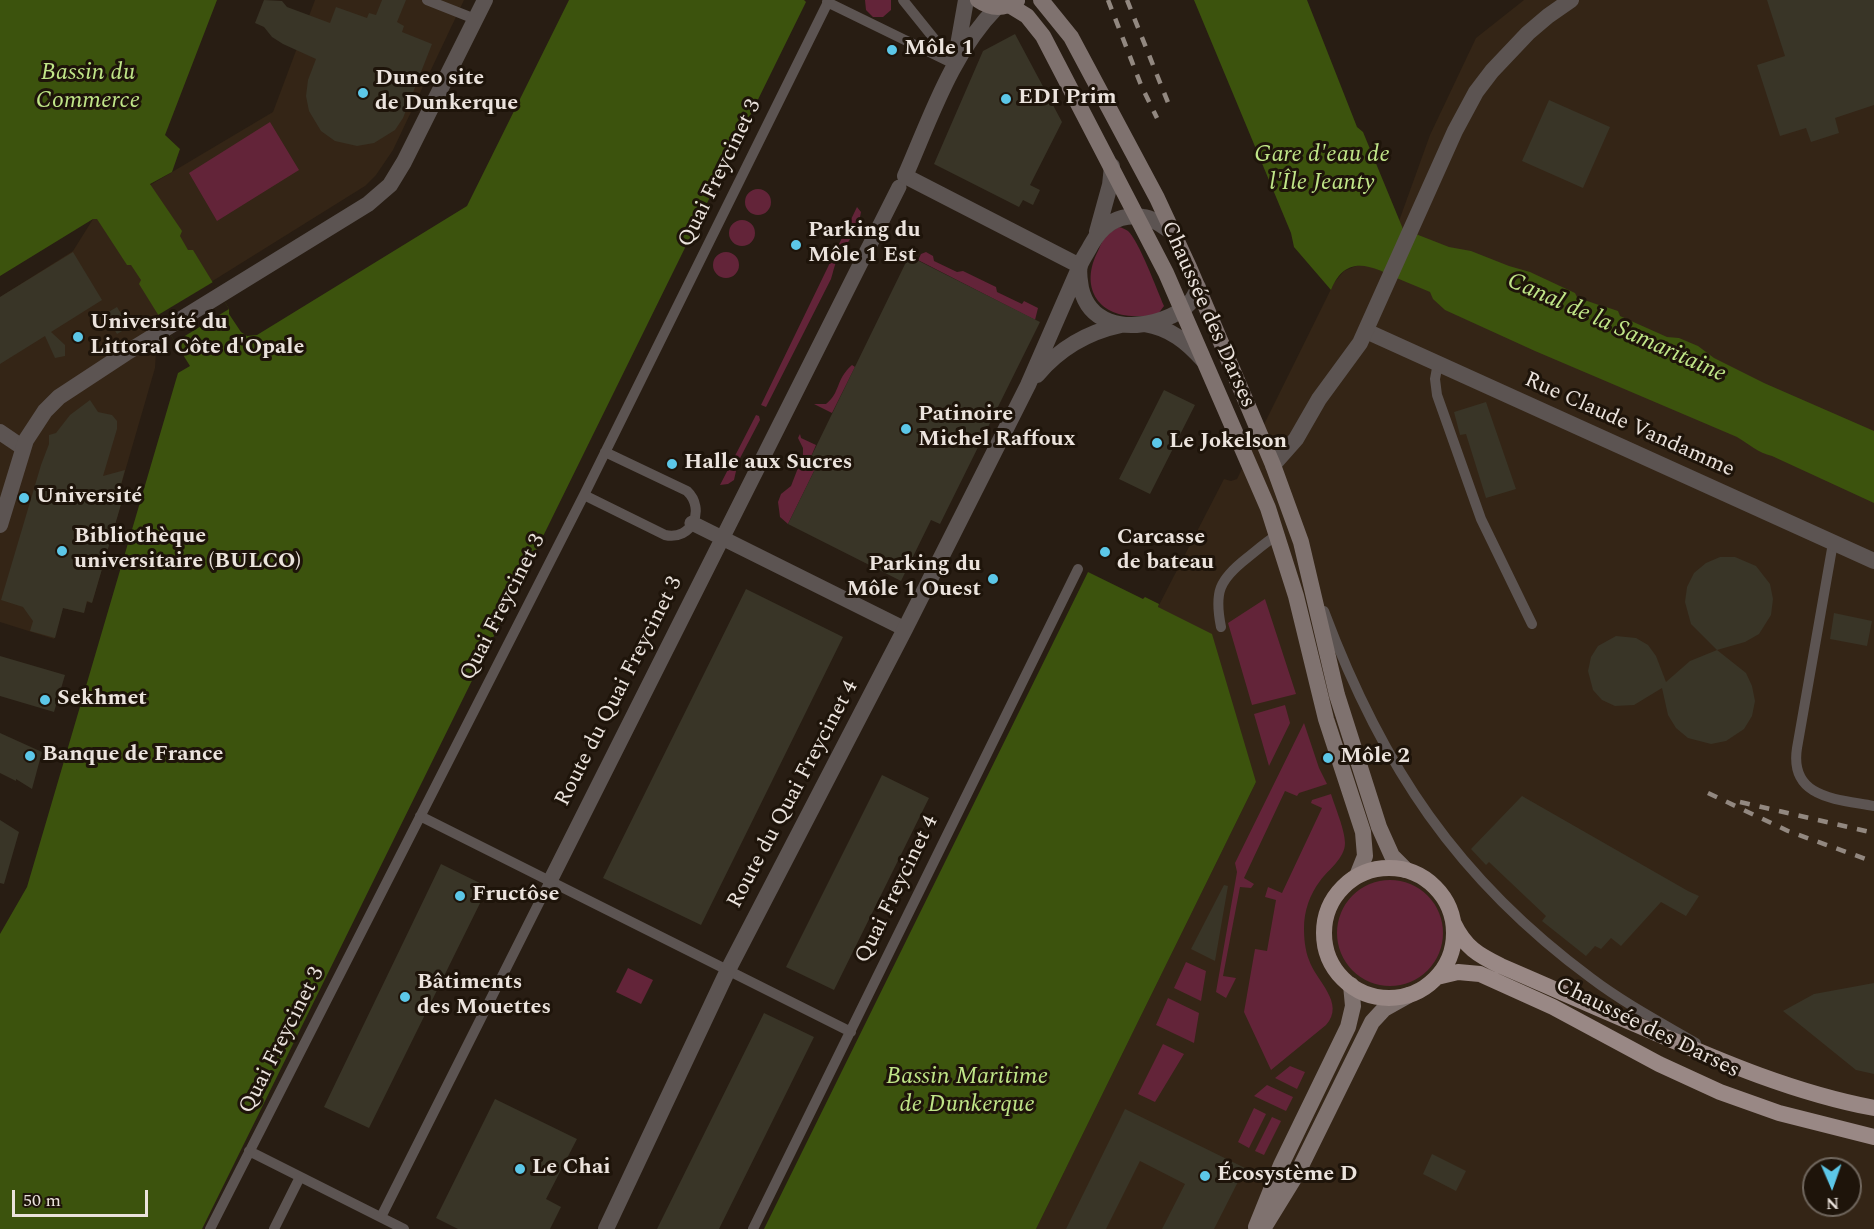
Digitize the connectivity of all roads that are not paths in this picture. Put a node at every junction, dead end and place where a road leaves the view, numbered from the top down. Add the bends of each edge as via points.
1 (427, 0) edge
2 (485, 0) edge
3 (903, 0) edge
4 (966, 0) edge
5 (978, 0) edge
6 (1041, 0) edge
7 (1570, 0) edge
8 (828, 1) edge
9 (1008, 4) edge
10 (475, 19) junction
11 (954, 64) junction
12 (1112, 166) junction
13 (902, 182) junction
14 (1137, 216) junction
15 (1174, 234) junction
16 (1096, 236) junction
17 (1080, 266) junction
18 (1198, 287) junction
19 (1182, 310) junction
20 (1144, 324) junction
21 (1122, 325) junction
22 (1366, 331) junction
23 (1204, 361) junction
24 (1438, 363) junction
25 (1028, 385) junction
26 (0, 432) edge
27 (22, 447) junction
28 (605, 452) junction
29 (1273, 465) junction
30 (584, 495) junction
31 (692, 523) junction
32 (0, 525) edge
33 (1277, 535) junction
34 (722, 539) junction
35 (1833, 543) junction
36 (1874, 561) edge
37 (1308, 568) junction
38 (1078, 569) dead end
39 (1532, 624) dead end
40 (1221, 627) dead end
41 (905, 630) junction
42 (1874, 806) edge
43 (420, 816) junction
44 (1406, 870) junction
45 (1357, 876) junction
46 (550, 881) junction
47 (1454, 924) junction
48 (728, 970) junction
49 (1437, 977) junction
50 (1351, 985) junction
51 (1409, 995) junction
52 (851, 1032) junction
53 (1734, 1066) junction
54 (1874, 1108) edge
55 (1874, 1137) edge
56 (249, 1151) junction
57 (300, 1177) junction
58 (381, 1217) junction
59 (210, 1229) edge
60 (274, 1229) edge
61 (404, 1229) edge
62 (606, 1229) edge
63 (753, 1229) edge
64 (1255, 1229) edge
65 (1263, 1229) edge

1 - 10 lane
2 - 10 street
3 - 11 lane
4 - 11 street, Route du Quai Freycinet 3
5 - 9 main road, Chaussée des Darses via 987,5
6 - 15 main road, Chaussée des Darses via 1071,37
7 - 22 street via 1528,33 1480,86 1461,118
8 - 11 lane
8 - 28 lane, Quai Freycinet 3
9 - 11 street, Route du Quai Freycinet 3 via 980,25
9 - 12 main road, Chaussée des Darses via 1027,16 1040,31
10 - 27 street via 390,185 368,204 59,397 33,427
11 - 13 street, Route du Quai Freycinet 3
12 - 14 main road, Chaussée des Darses
12 - 16 street
13 - 17 street
13 - 34 street, Route du Quai Freycinet 3
14 - 15 street via 1153,220
14 - 16 street via 1114,220
14 - 19 main road, Chaussée des Darses
15 - 18 main road, Chaussée des Darses
16 - 17 street
17 - 21 street via 1082,293 1091,309 1106,321
17 - 25 street, Route du Quai Freycinet 4
18 - 19 street
18 - 29 main road, Chaussée des Darses
19 - 20 street
19 - 23 main road, Chaussée des Darses
20 - 21 street
20 - 23 street via 1171,332
21 - 25 street, Route du Quai Freycinet 4 via 1076,342
22 - 24 street, Rue Claude Vandamme
22 - 29 street via 1296,439
23 - 33 main road, Chaussée des Darses
24 - 35 street, Rue Claude Vandamme
24 - 39 lane via 1437,395 1481,519
25 - 41 street, Route du Quai Freycinet 4
26 - 27 street
27 - 32 street
28 - 30 lane, Quai Freycinet 3
28 - 31 lane via 687,490 696,506
29 - 37 main road, Chaussée des Darses
30 - 31 lane via 665,535 682,534
30 - 43 lane, Quai Freycinet 3
31 - 34 street
33 - 40 lane via 1236,566 1222,582 1217,600
33 - 45 main road, Chaussée des Darses via 1326,719 1363,832 1365,856
34 - 41 street
34 - 46 street, Route du Quai Freycinet 3
35 - 36 street, Rue Claude Vandamme
35 - 42 lane via 1796,769 1806,786 1817,793
37 - 44 main road, Chaussée des Darses via 1341,709 1378,827 1392,856
37 - 53 lane, Chaussée des Darses via 1349,677 1373,726 1413,794 1467,866 1542,939 1590,978
38 - 52 lane, Quai Freycinet 4
41 - 48 street, Route du Quai Freycinet 4
43 - 46 lane
43 - 56 lane, Quai Freycinet 3
44 - 45 main road via 1381,868
44 - 47 main road via 1425,878 1440,892
45 - 50 main road via 1333,900 1324,926 1329,959
46 - 48 lane
46 - 58 lane, Route du Quai Freycinet 3
47 - 49 main road via 1451,955
47 - 53 main road, Chaussée des Darses via 1465,943 1494,962
48 - 52 lane
48 - 62 street, Route du Quai Freycinet 4
49 - 51 main road
49 - 55 main road, Chaussée des Darses via 1458,972 1480,974 1567,1014 1702,1085 1765,1109
50 - 51 main road via 1375,996
50 - 64 main road via 1353,1006 1347,1027
51 - 65 main road via 1384,1009 1372,1022 1298,1172
52 - 63 lane, Quai Freycinet 4
53 - 54 main road, Chaussée des Darses
56 - 57 lane
56 - 59 lane, Quai Freycinet 3
57 - 58 lane
57 - 60 lane
58 - 61 lane

